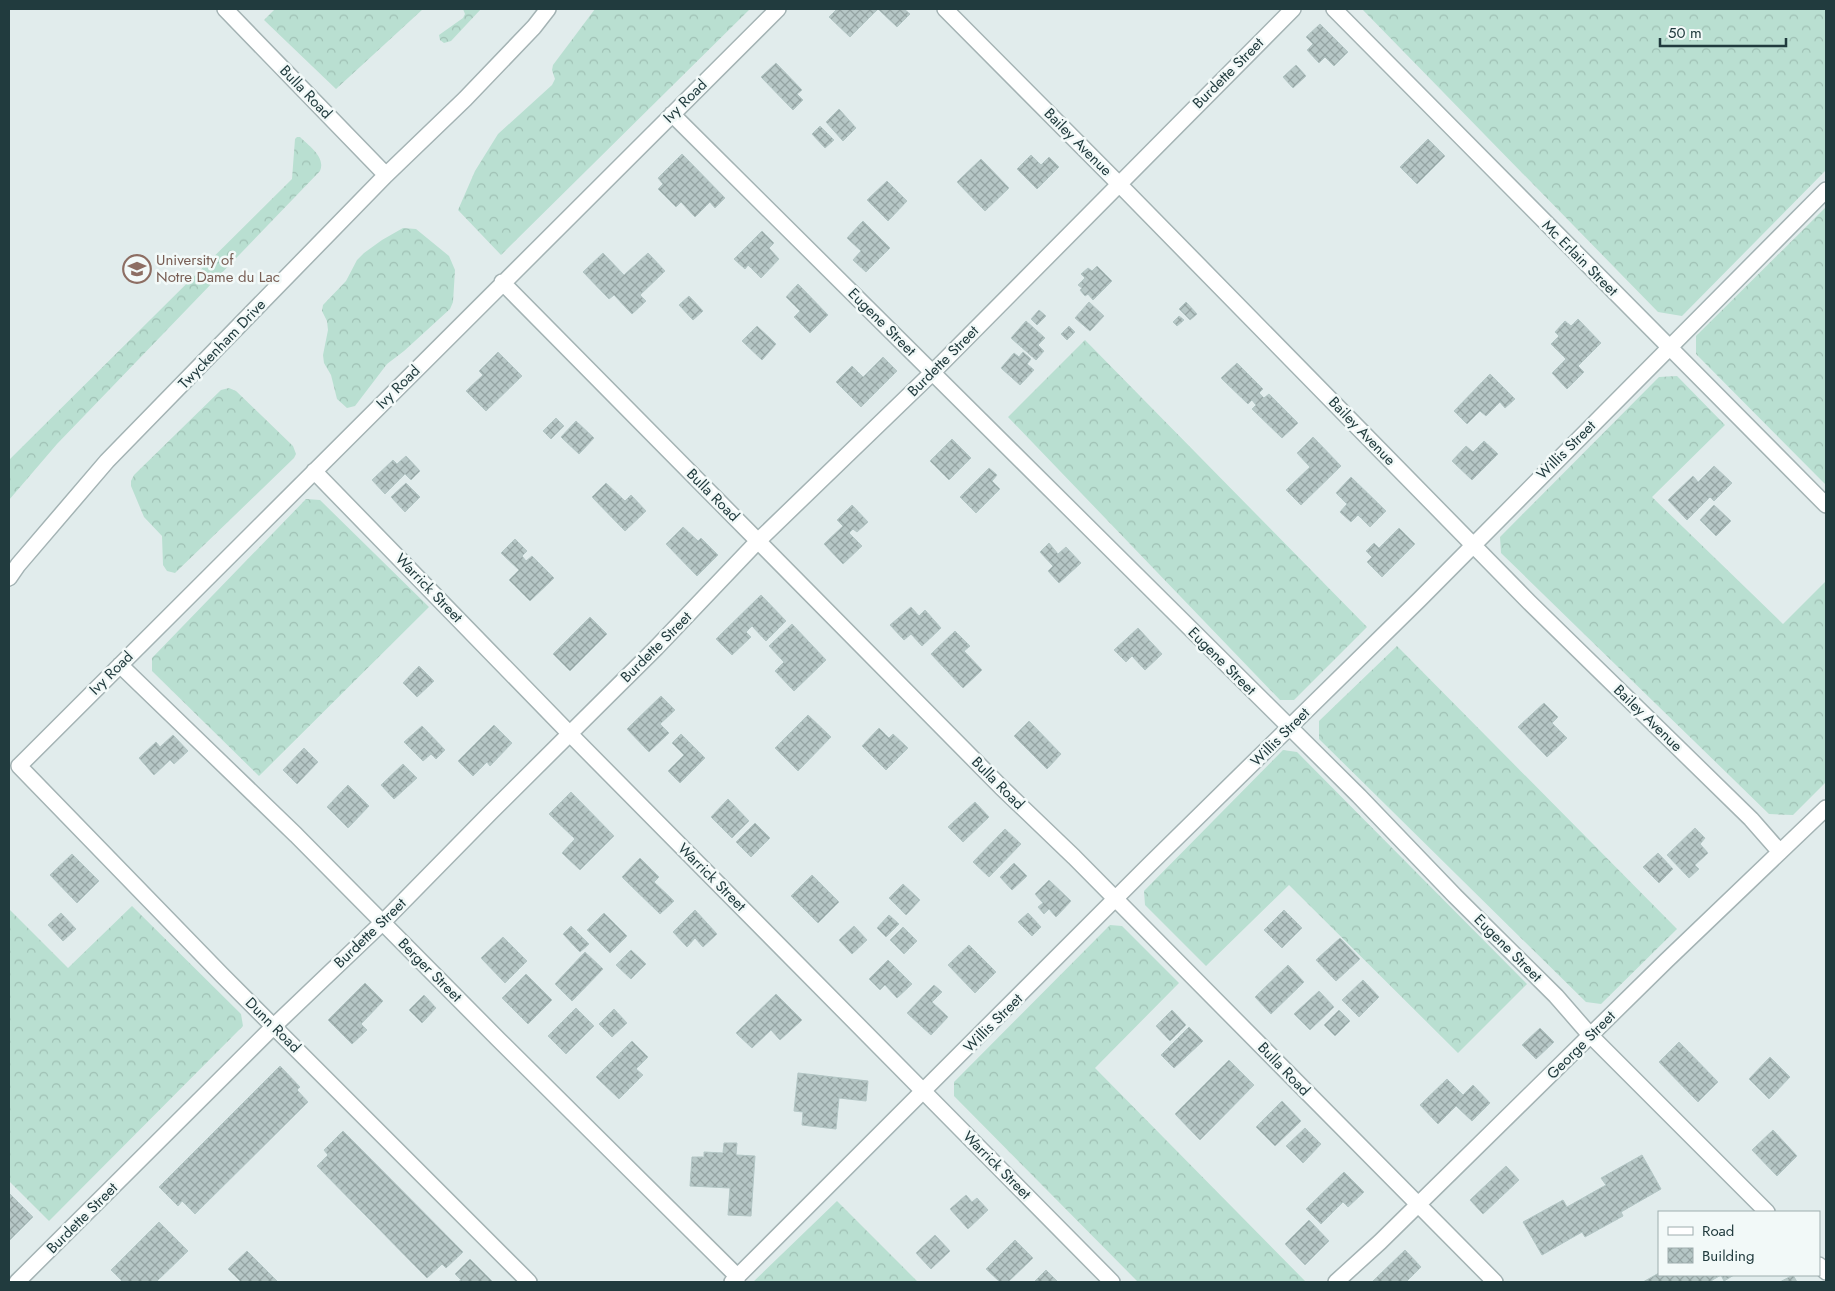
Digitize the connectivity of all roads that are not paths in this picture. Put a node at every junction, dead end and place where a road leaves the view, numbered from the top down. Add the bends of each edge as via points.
1 (225, 9) edge
2 (548, 9) edge
3 (778, 9) edge
4 (945, 9) edge
5 (1292, 9) edge
6 (1334, 9) edge
7 (672, 114) junction
8 (386, 175) junction
9 (1120, 184) junction
10 (1826, 190) edge
11 (502, 282) junction
12 (1668, 348) junction
13 (933, 372) junction
14 (314, 471) junction
15 (1826, 506) edge
16 (759, 540) junction
17 (1473, 545) junction
18 (9, 578) edge
19 (120, 665) junction
20 (1289, 728) junction
21 (570, 733) junction
22 (14, 767) edge
23 (1826, 808) edge
24 (1780, 852) junction
25 (1115, 900) junction
26 (383, 922) junction
27 (274, 1026) junction
28 (1590, 1035) junction
29 (925, 1092) junction
30 (1418, 1205) junction
31 (1766, 1211) edge
32 (735, 1279) edge
33 (17, 1282) edge
34 (529, 1282) edge
35 (1112, 1282) edge
36 (1336, 1282) edge
37 (1495, 1282) edge

1 - 8 street, Bulla Road
2 - 8 street, Twyckenham Drive via 471,93
3 - 7 street, Ivy Road
4 - 9 street, Bailey Avenue
5 - 9 street, Burdette Street
6 - 12 street, Mc Erlain Street
7 - 11 street, Ivy Road
7 - 13 street, Eugene Street
8 - 18 street, Twyckenham Drive via 107,461
9 - 13 street, Burdette Street
9 - 17 street, Bailey Avenue
10 - 12 street, Willis Street
11 - 14 street, Ivy Road
11 - 16 street, Bulla Road
12 - 15 street, Mc Erlain Street
12 - 17 street, Willis Street
13 - 16 street, Burdette Street
13 - 20 street, Eugene Street
14 - 19 street, Ivy Road
14 - 21 street, Warrick Street
16 - 21 street, Burdette Street
16 - 25 street, Bulla Road
17 - 20 street, Willis Street
17 - 24 street, Bailey Avenue via 1752,819
19 - 22 street, Ivy Road
19 - 26 street, Berger Street
20 - 25 street, Willis Street
20 - 28 street, Eugene Street via 1524,963
21 - 26 street, Burdette Street
21 - 29 street, Warrick Street
22 - 27 street, Dunn Road
23 - 24 street, George Street
24 - 28 street, George Street
25 - 29 street, Willis Street
25 - 30 street, Bulla Road
26 - 27 street, Burdette Street
26 - 32 street, Berger Street
27 - 33 street, Burdette Street
27 - 34 street, Dunn Road
28 - 30 street, George Street
28 - 31 street, Eugene Street
29 - 32 street, Willis Street
29 - 35 street, Warrick Street
30 - 36 street, George Street
30 - 37 street, Bulla Road

